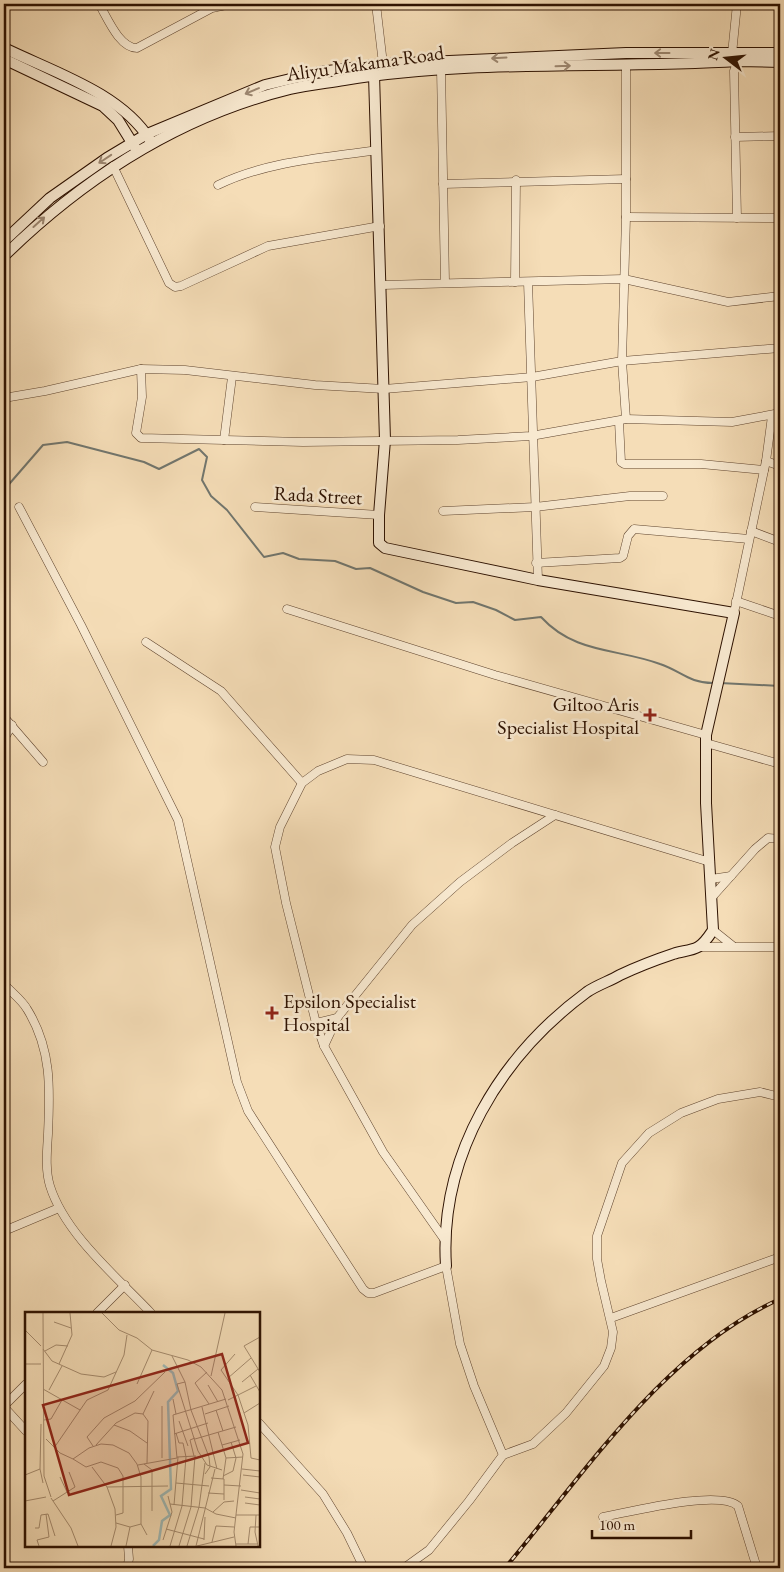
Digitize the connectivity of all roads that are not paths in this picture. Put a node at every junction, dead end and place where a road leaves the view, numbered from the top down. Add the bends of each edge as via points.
1 (99, 4) edge
2 (231, 4) edge
3 (376, 4) edge
4 (737, 4) edge
5 (211, 6) edge
6 (4, 48) edge
7 (780, 53) edge
8 (735, 57) junction
9 (4, 59) edge
10 (527, 62) junction
11 (780, 62) edge
12 (383, 64) junction
13 (626, 64) junction
14 (441, 69) junction
15 (374, 75) junction
16 (780, 136) edge
17 (735, 137) junction
18 (150, 139) junction
19 (135, 147) junction
20 (378, 150) junction
21 (113, 166) junction
22 (626, 179) junction
23 (516, 180) junction
24 (443, 184) junction
25 (218, 185) dead end
26 (626, 217) junction
27 (737, 218) junction
28 (780, 218) edge
29 (380, 226) junction
30 (4, 241) edge
31 (4, 256) edge
32 (624, 279) junction
33 (445, 282) junction
34 (515, 282) junction
35 (528, 282) junction
36 (382, 284) junction
37 (780, 296) edge
38 (780, 348) edge
39 (622, 361) junction
40 (142, 369) junction
41 (232, 376) junction
42 (532, 377) junction
43 (384, 389) junction
44 (4, 398) edge
45 (780, 413) edge
46 (772, 416) junction
47 (623, 420) junction
48 (531, 436) junction
49 (224, 440) junction
50 (385, 440) junction
51 (766, 461) junction
52 (780, 466) edge
53 (764, 470) junction
54 (663, 496) dead end
55 (18, 507) dead end
56 (255, 507) dead end
57 (535, 507) junction
58 (442, 510) dead end
59 (379, 515) junction
60 (750, 535) junction
61 (780, 542) edge
62 (536, 563) junction
63 (538, 580) junction
64 (736, 600) junction
65 (287, 609) dead end
66 (734, 613) junction
67 (780, 616) edge
68 (146, 642) dead end
69 (4, 717) edge
70 (12, 725) junction
71 (4, 738) edge
72 (706, 739) junction
73 (43, 762) dead end
74 (780, 764) edge
75 (302, 783) junction
76 (555, 815) junction
77 (780, 839) edge
78 (710, 862) junction
79 (731, 876) junction
80 (711, 879) junction
81 (713, 896) junction
82 (713, 930) junction
83 (732, 946) junction
84 (699, 947) junction
85 (780, 947) edge
86 (4, 984) edge
87 (337, 1018) junction
88 (316, 1023) junction
89 (324, 1046) junction
90 (780, 1097) edge
91 (59, 1208) junction
92 (4, 1231) edge
93 (444, 1239) junction
94 (780, 1257) edge
95 (446, 1266) junction
96 (125, 1286) junction
97 (98, 1312) edge
98 (150, 1312) edge
99 (611, 1318) junction
100 (25, 1385) edge
101 (4, 1407) edge
102 (260, 1424) edge
103 (25, 1429) edge
104 (502, 1454) junction
105 (603, 1517) dead end
106 (128, 1547) edge
107 (127, 1568) edge
108 (364, 1568) edge
109 (404, 1568) edge
110 (757, 1568) edge

1 - 5 street via 122,40 133,48
2 - 5 street
3 - 12 street
4 - 8 street
6 - 18 street via 112,101 129,114
7 - 8 street, Aliyu Makama Road
8 -> 10 street, Aliyu Makama Road via 626,53
8 - 11 street, Aliyu Makama Road
8 - 13 street, Aliyu Makama Road
8 - 17 street
9 - 19 street via 103,106 118,120
10 -> 12 street, Aliyu Makama Road
10 -> 13 street, Aliyu Makama Road
10 - 14 street, Aliyu Makama Road
12 -> 18 street, Aliyu Makama Road via 320,72 265,86
13 - 22 street
14 - 15 street, Aliyu Makama Road
14 - 24 street
15 - 18 street, Aliyu Makama Road via 290,89 229,108
15 - 20 street
16 - 17 street
17 - 27 street
18 - 19 street, Aliyu Makama Road
19 - 21 street, Aliyu Makama Road
19 -> 30 street, Aliyu Makama Road via 50,198
20 - 25 street via 292,162 234,177
20 - 29 street
21 - 29 street via 169,283 175,287 268,246
31 -> 21 street, Aliyu Makama Road via 57,206
22 - 23 street
22 - 26 street
23 - 24 street
23 - 34 street
24 - 33 street
26 - 27 street
26 - 32 street
27 - 28 street
29 - 36 street
32 - 35 street
32 - 37 street via 728,302
32 - 39 street
33 - 34 street
33 - 36 street
34 - 35 street
35 - 42 street
36 - 43 street
38 - 39 street
39 - 42 street
39 - 47 street
40 - 41 street
40 - 44 street
40 - 49 street via 138,437
41 - 43 street via 315,386
41 - 49 street
42 - 43 street
42 - 48 street
43 - 50 street
45 - 46 street
46 - 47 street via 732,422
46 - 51 street
47 - 48 street
47 - 53 street via 621,462 624,464 701,464
48 - 50 street
48 - 57 street
49 - 50 street
50 - 59 street
51 - 52 street
51 - 53 street
53 - 60 street
54 - 57 street via 630,496
55 - 95 street via 178,820 237,1082 248,1111 368,1293
56 - 59 street, Rada Street
57 - 58 street
57 - 62 street
59 - 63 street via 379,543 385,548
60 - 61 street
60 - 62 street via 634,529 620,558
60 - 64 street
62 - 63 street
63 - 66 street
64 - 66 street
64 - 67 street
65 - 72 street
66 - 72 street
68 - 75 street via 221,691
69 - 70 street
70 - 71 street
70 - 73 street
72 - 74 street
72 - 78 street
75 - 76 street via 347,759 374,760
75 - 88 street via 280,826 275,846
76 - 78 street
76 - 87 street via 512,842 412,925
77 - 79 street via 768,838
78 - 80 street
79 - 80 street
79 - 81 street
80 - 81 street
81 - 82 street
82 - 83 street
82 - 84 street
83 - 84 street
83 - 85 street
84 - 93 street via 638,967 588,991 513,1060 485,1101 465,1146 452,1192
86 - 91 street via 27,1008 43,1041 50,1078 47,1159 50,1185
87 - 88 street
87 - 89 street
88 - 89 street
89 - 93 street via 383,1152
90 - 99 street via 760,1092 726,1097 681,1113 649,1133 622,1163 597,1236 601,1281
91 - 92 street
91 - 96 street via 77,1234
93 - 95 street
94 - 99 street
95 - 104 street via 460,1344
96 - 97 street
96 - 98 street
99 - 104 street via 612,1348 604,1366 566,1413 533,1444
100 - 101 street
101 - 103 street
102 - 108 street via 323,1494
104 - 109 street via 470,1501 430,1550
105 - 110 street via 698,1500 727,1499 738,1506
106 - 107 street

